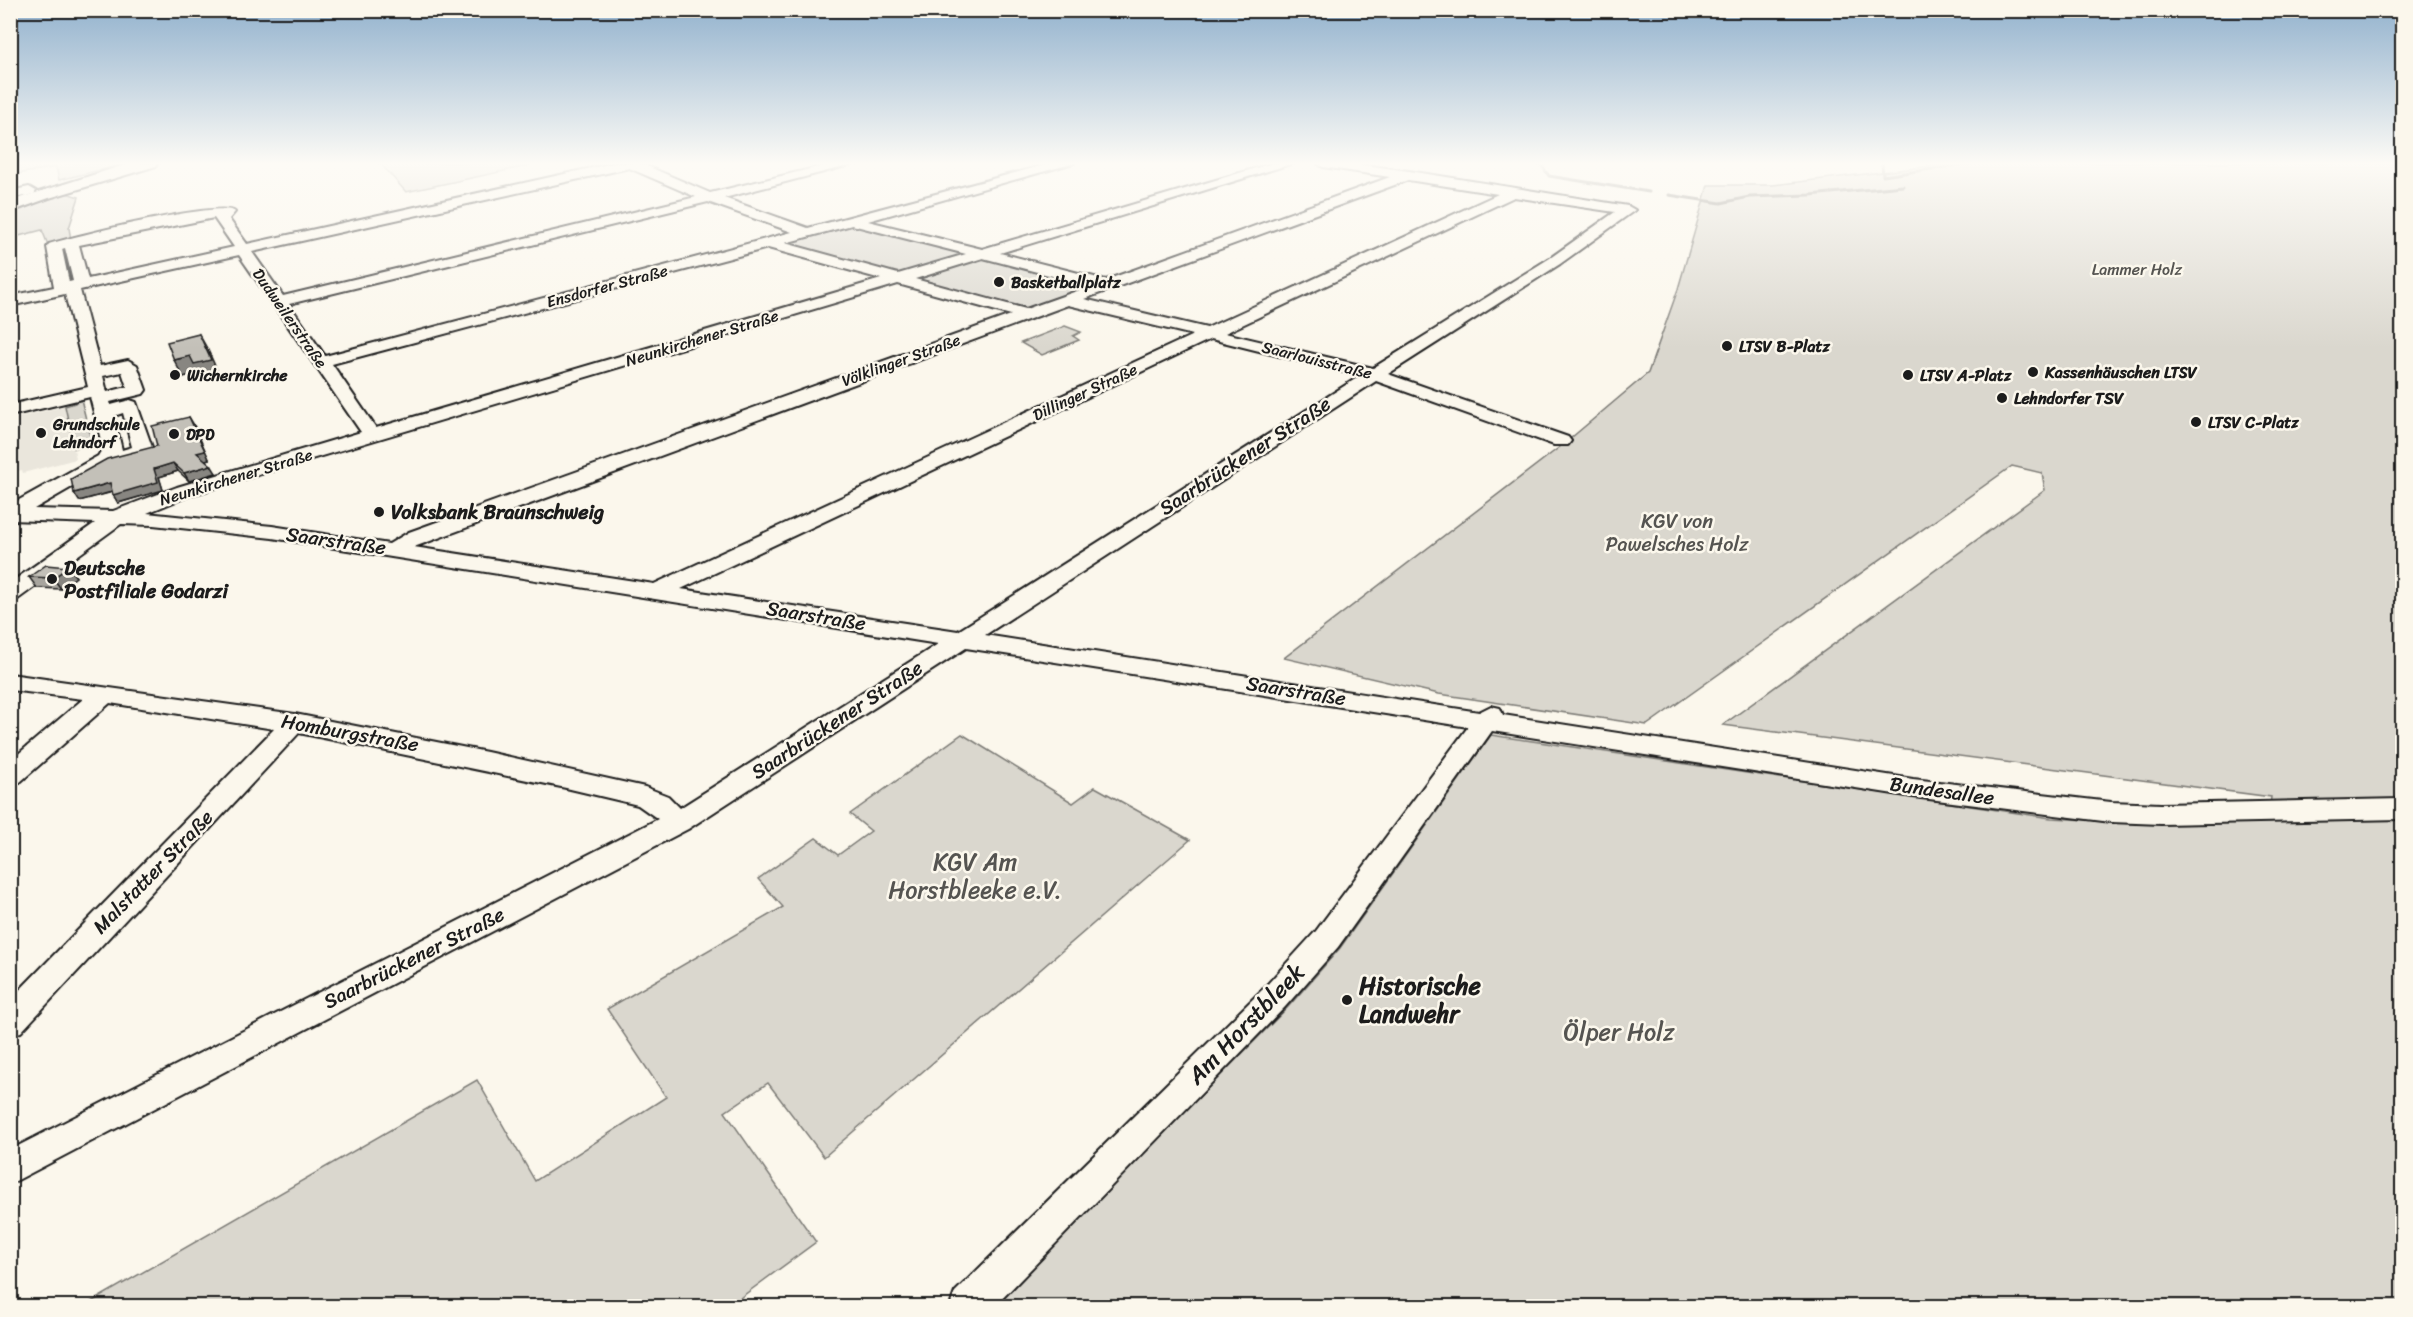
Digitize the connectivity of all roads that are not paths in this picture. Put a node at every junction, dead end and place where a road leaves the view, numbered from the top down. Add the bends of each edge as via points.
1 (153, 224) edge
2 (225, 224) edge
3 (359, 224) edge
4 (600, 224) edge
5 (785, 224) edge
6 (837, 224) edge
7 (865, 224) edge
8 (1080, 224) edge
9 (1273, 224) edge
10 (1443, 224) edge
11 (1607, 224) edge
12 (806, 232) junction
13 (765, 243) junction
14 (243, 250) junction
15 (980, 254) junction
16 (897, 280) junction
17 (1107, 285) junction
18 (71, 288) junction
19 (1067, 300) junction
20 (10, 301) edge
21 (279, 302) junction
22 (1026, 314) junction
23 (1210, 333) junction
24 (321, 362) junction
25 (1373, 374) junction
26 (97, 394) junction
27 (10, 411) edge
28 (372, 435) junction
29 (1562, 441) dead end
30 (105, 460) junction
31 (10, 514) edge
32 (117, 517) junction
33 (395, 549) junction
34 (658, 591) junction
35 (10, 594) edge
36 (962, 639) junction
37 (10, 682) edge
38 (105, 694) junction
39 (1488, 717) junction
40 (295, 722) junction
41 (10, 776) edge
42 (2403, 809) edge
43 (678, 822) junction
44 (10, 1022) edge
45 (10, 1168) edge
46 (969, 1306) edge

1 - 18 street, Dudweilerstraße via 72,243 82,284
2 - 14 street, Dudweilerstraße
3 - 14 street
4 - 21 street
5 - 12 street
6 - 12 street, Ensdorfer Straße
7 - 15 street
8 - 15 street, Neunkirchener Straße
9 - 17 street, Völklinger Straße
10 - 23 street, Dillinger Straße
11 - 25 street, Saarbrückener Straße
12 - 13 street, Ensdorfer Straße
13 - 16 street
13 - 24 street, Ensdorfer Straße
14 - 18 street
14 - 21 street, Dudweilerstraße
15 - 16 street, Neunkirchener Straße
15 - 17 street
16 - 22 street
16 - 28 street, Neunkirchener Straße
17 - 19 street, Völklinger Straße
18 - 20 street
18 - 26 street
19 - 22 street, Völklinger Straße
19 - 23 street, Saarlouisstraße
21 - 24 street, Dudweilerstraße
22 - 33 street, Völklinger Straße via 417,537
23 - 25 street, Saarlouisstraße
23 - 34 street, Dillinger Straße
24 - 28 street, Dudweilerstraße
25 - 29 street, Saarlouisstraße
25 - 36 street, Saarbrückener Straße
26 - 27 street
26 - 30 street via 113,448
26 - 30 street via 130,406 143,450
28 - 32 street, Neunkirchener Straße via 184,491
30 - 31 street
31 - 32 street, Saarstraße
32 - 33 street, Saarstraße via 211,524
32 - 35 street
33 - 34 street, Saarstraße
34 - 36 street, Saarstraße
36 - 39 street, Saarstraße
36 - 43 street, Saarbrückener Straße
37 - 38 street, Homburgstraße
38 - 40 street, Homburgstraße
38 - 41 street
39 - 42 street, Bundesallee via 1913,788 2061,808 2161,814
39 - 46 street, Am Horstbleek via 1327,939 1274,998
40 - 43 street, Homburgstraße via 505,763 645,797 658,803
40 - 44 street, Malstatter Straße
43 - 45 street, Saarbrückener Straße

